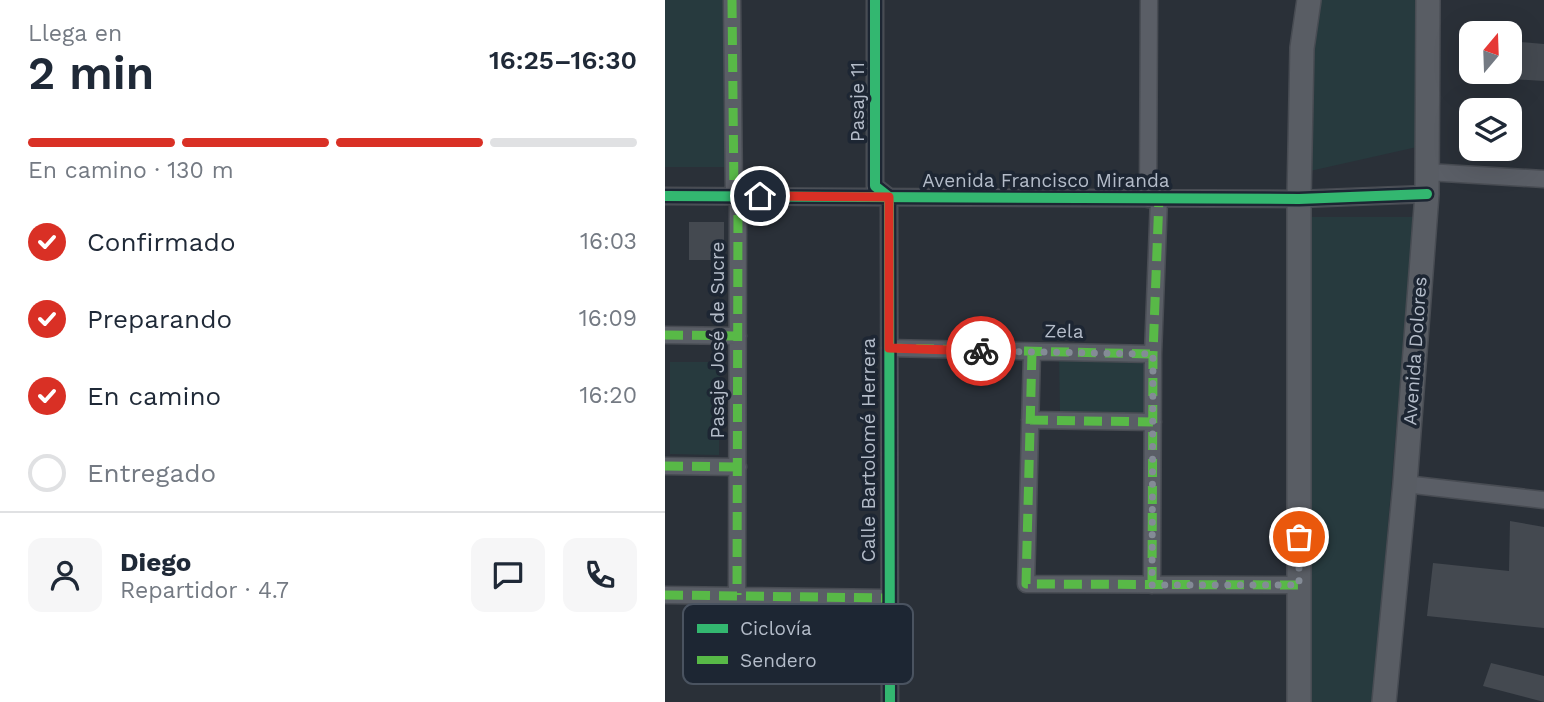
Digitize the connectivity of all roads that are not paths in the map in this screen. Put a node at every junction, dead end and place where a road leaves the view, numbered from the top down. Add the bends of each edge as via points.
1 (875, 0) edge
2 (1149, 0) edge
3 (1309, 0) edge
4 (1428, 0) edge
5 (733, 1) edge
6 (1544, 179) edge
7 (1427, 183) junction
8 (734, 195) junction
9 (665, 196) edge
10 (889, 197) junction
11 (1153, 199) junction
12 (1299, 199) junction
13 (665, 335) edge
14 (738, 336) junction
15 (889, 348) junction
16 (1032, 352) junction
17 (1153, 354) junction
18 (1030, 420) junction
19 (1153, 422) junction
20 (665, 466) edge
21 (738, 467) junction
22 (1405, 484) junction
23 (1544, 500) edge
24 (1152, 585) junction
25 (1299, 585) junction
26 (665, 595) edge
27 (737, 595) junction
28 (890, 598) junction
29 (890, 604) edge
30 (890, 684) edge
31 (890, 702) edge
32 (1299, 702) edge
33 (1384, 702) edge

1 - 10 street, Pasaje 11 via 875,186
2 - 11 street
3 - 12 main road via 1302,48
4 - 7 main road, Avenida Dolores
5 - 8 street, Pasaje José de Sucre
6 - 7 street, Avenida Francisco Miranda
7 - 12 street, Avenida Francisco Miranda
7 - 22 main road, Avenida Dolores
8 - 9 street, Avenida Francisco Miranda
8 - 10 street, Avenida Francisco Miranda
8 - 14 street, Pasaje José de Sucre via 738,204
10 - 11 street, Avenida Francisco Miranda
10 - 15 street, Calle Bartolomé Herrera
11 - 12 street, Avenida Francisco Miranda
11 - 17 street
12 - 25 main road
13 - 14 street
14 - 21 street, Pasaje José de Sucre
15 - 16 street, Zela
15 - 28 street, Calle Bartolomé Herrera
16 - 17 street, Zela
16 - 18 street
17 - 19 street
18 - 19 street
18 - 24 street via 1026,584
19 - 24 street
20 - 21 street
21 - 27 street, Pasaje José de Sucre
22 - 23 street
22 - 33 main road, Avenida Dolores
24 - 25 street
25 - 32 main road
26 - 27 street
27 - 28 street
28 - 29 street, Calle Bartolomé Herrera
30 - 31 street, Calle Bartolomé Herrera

